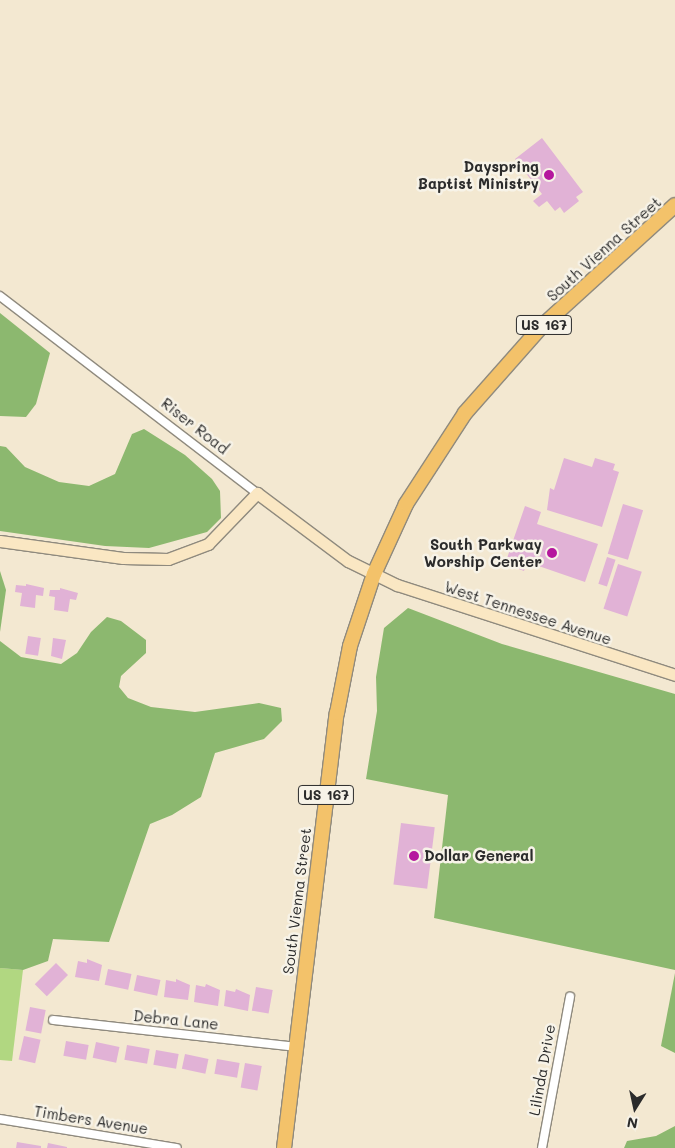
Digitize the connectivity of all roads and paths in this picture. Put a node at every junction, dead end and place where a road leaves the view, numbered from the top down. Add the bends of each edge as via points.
1 (675, 206) edge
2 (0, 296) edge
3 (257, 493) junction
4 (0, 541) edge
5 (374, 574) junction
6 (675, 675) edge
7 (570, 998) dead end
8 (53, 1020) dead end
9 (296, 1047) junction
10 (0, 1119) edge
11 (177, 1148) edge
12 (284, 1148) edge
13 (542, 1148) edge

1 - 5 highway, South Vienna Street / US 167 via 541,327 470,406 406,504
2 - 3 street, Riser Road
3 - 4 main road via 208,544 168,559 123,558
3 - 5 main road, Riser Road via 348,561
5 - 6 main road, West Tennessee Avenue via 484,615
5 - 9 highway, South Vienna Street / US 167 via 350,646 336,713
7 - 13 street, Lilinda Drive
8 - 9 street, Debra Lane
9 - 12 highway, South Vienna Street / US 167
10 - 11 street, Timbers Avenue

